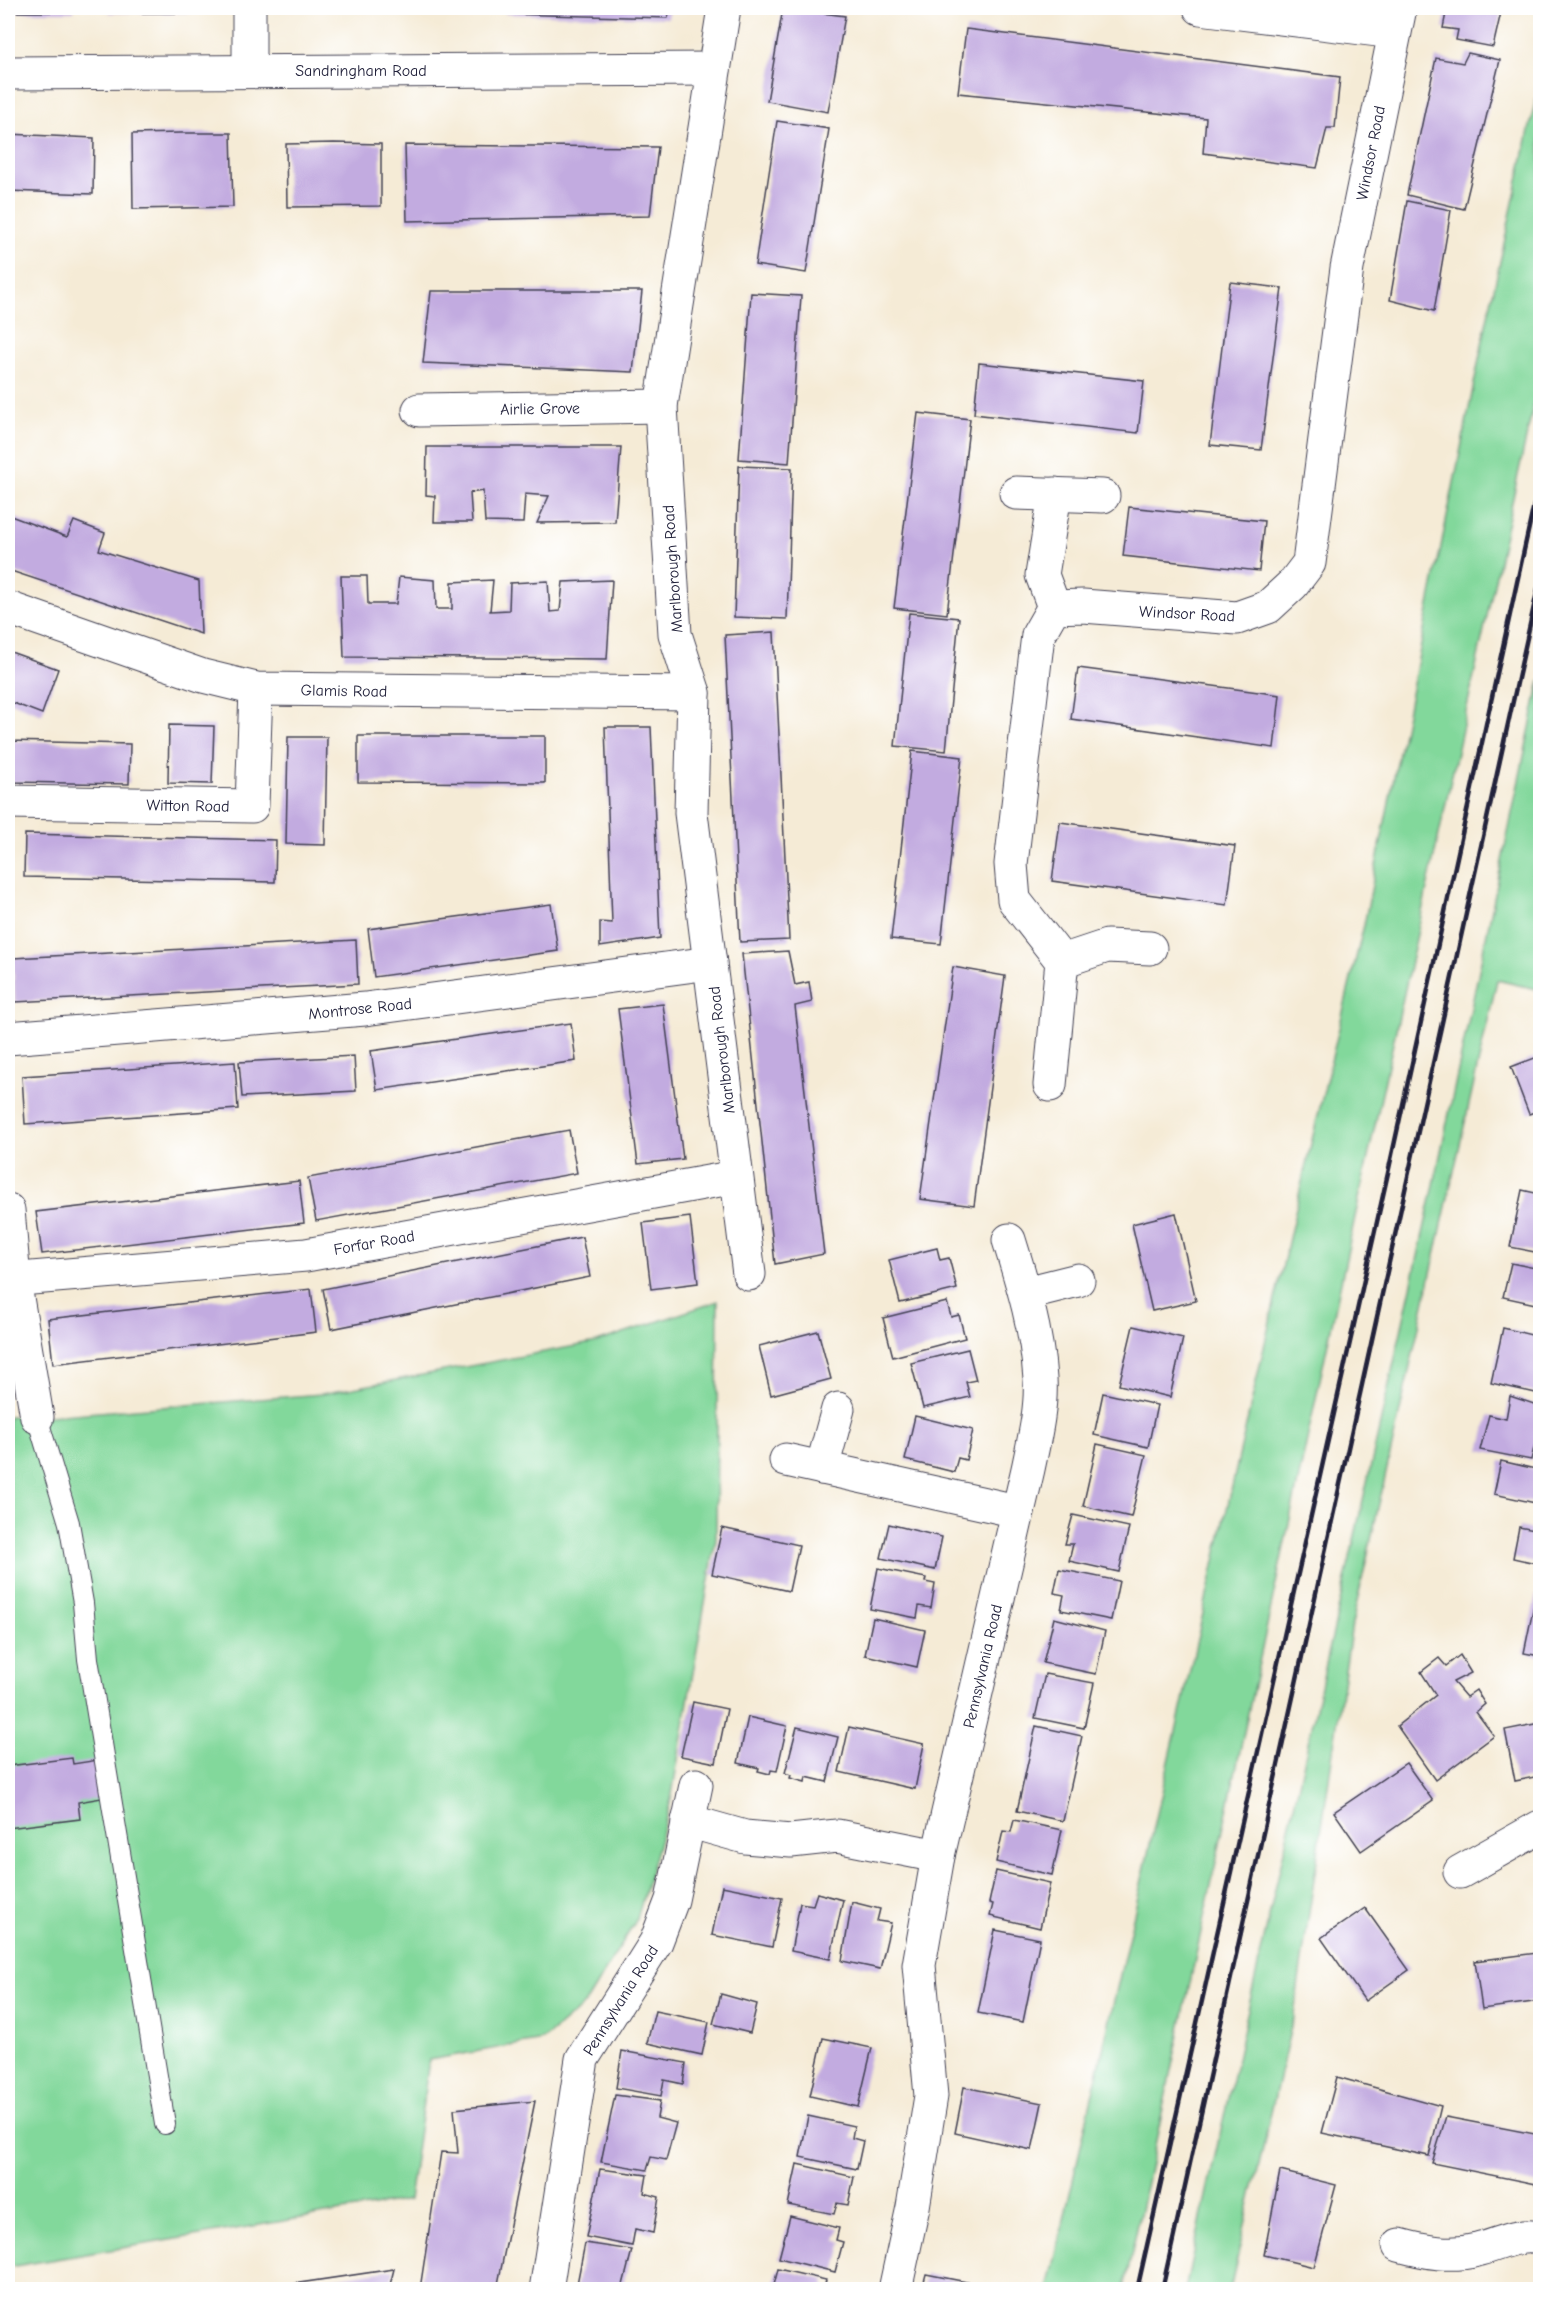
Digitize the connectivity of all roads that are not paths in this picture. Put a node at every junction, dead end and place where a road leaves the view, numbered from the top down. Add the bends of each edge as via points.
1 (249, 8) edge
2 (724, 8) edge
3 (1200, 8) edge
4 (1397, 20) edge
5 (714, 69) junction
6 (249, 71) junction
7 (8, 73) edge
8 (661, 406) junction
9 (419, 410) dead end
10 (1016, 493) dead end
11 (1054, 494) junction
12 (1103, 496) dead end
13 (1054, 607) junction
14 (8, 608) edge
15 (256, 689) junction
16 (694, 693) junction
17 (8, 802) edge
18 (1150, 948) dead end
19 (1062, 961) junction
20 (710, 963) junction
21 (8, 1038) edge
22 (1050, 1084) dead end
23 (736, 1177) junction
24 (8, 1210) edge
25 (1009, 1240) dead end
26 (749, 1274) dead end
27 (11, 1280) edge
28 (1078, 1280) dead end
29 (1026, 1293) junction
30 (838, 1409) dead end
31 (37, 1417) joint
32 (786, 1460) dead end
33 (822, 1468) junction
34 (1017, 1510) junction
35 (696, 1785) dead end
36 (688, 1821) junction
37 (1540, 1827) edge
38 (938, 1856) junction
39 (1460, 1872) dead end
40 (165, 2124) dead end
41 (1540, 2238) edge
42 (1399, 2245) dead end
43 (546, 2289) edge
44 (895, 2289) edge

1 - 6 street
2 - 5 street, Marlborough Road
3 - 4 street
4 - 13 street, Windsor Road via 1347,268 1309,563 1268,607 1238,618
5 - 6 street, Sandringham Road
5 - 8 street, Marlborough Road
6 - 7 street, Sandringham Road
8 - 9 street, Airlie Grove
8 - 16 street, Marlborough Road via 675,634
10 - 11 street
11 - 12 street
11 - 13 street via 1042,575
13 - 19 street via 1038,635 1011,864 1014,900
14 - 15 street, Glamis Road via 203,676
15 - 16 street, Glamis Road
15 - 17 street, Witton Road via 252,806
16 - 20 street, Marlborough Road via 691,813
18 - 19 street via 1107,946
19 - 22 street
20 - 21 street, Montrose Road via 365,1009
20 - 23 street, Marlborough Road
23 - 26 street, Marlborough Road
23 - 27 street, Forfar Road via 306,1255
24 - 27 street
25 - 29 street, Pennsylvania Road
27 - 31 street
28 - 29 street
29 - 34 street, Pennsylvania Road via 1041,1380 1037,1422
30 - 33 street
31 - 40 lane via 69,1523
32 - 33 street
33 - 34 street
34 - 38 street, Pennsylvania Road
35 - 36 street, Pennsylvania Road
36 - 38 street via 746,1838 791,1841 837,1836
36 - 43 street, Pennsylvania Road via 672,1900 656,1942 582,2059
37 - 39 street
38 - 44 street, Pennsylvania Road via 919,1965 931,2096
41 - 42 street via 1510,2238 1460,2254 1424,2252

